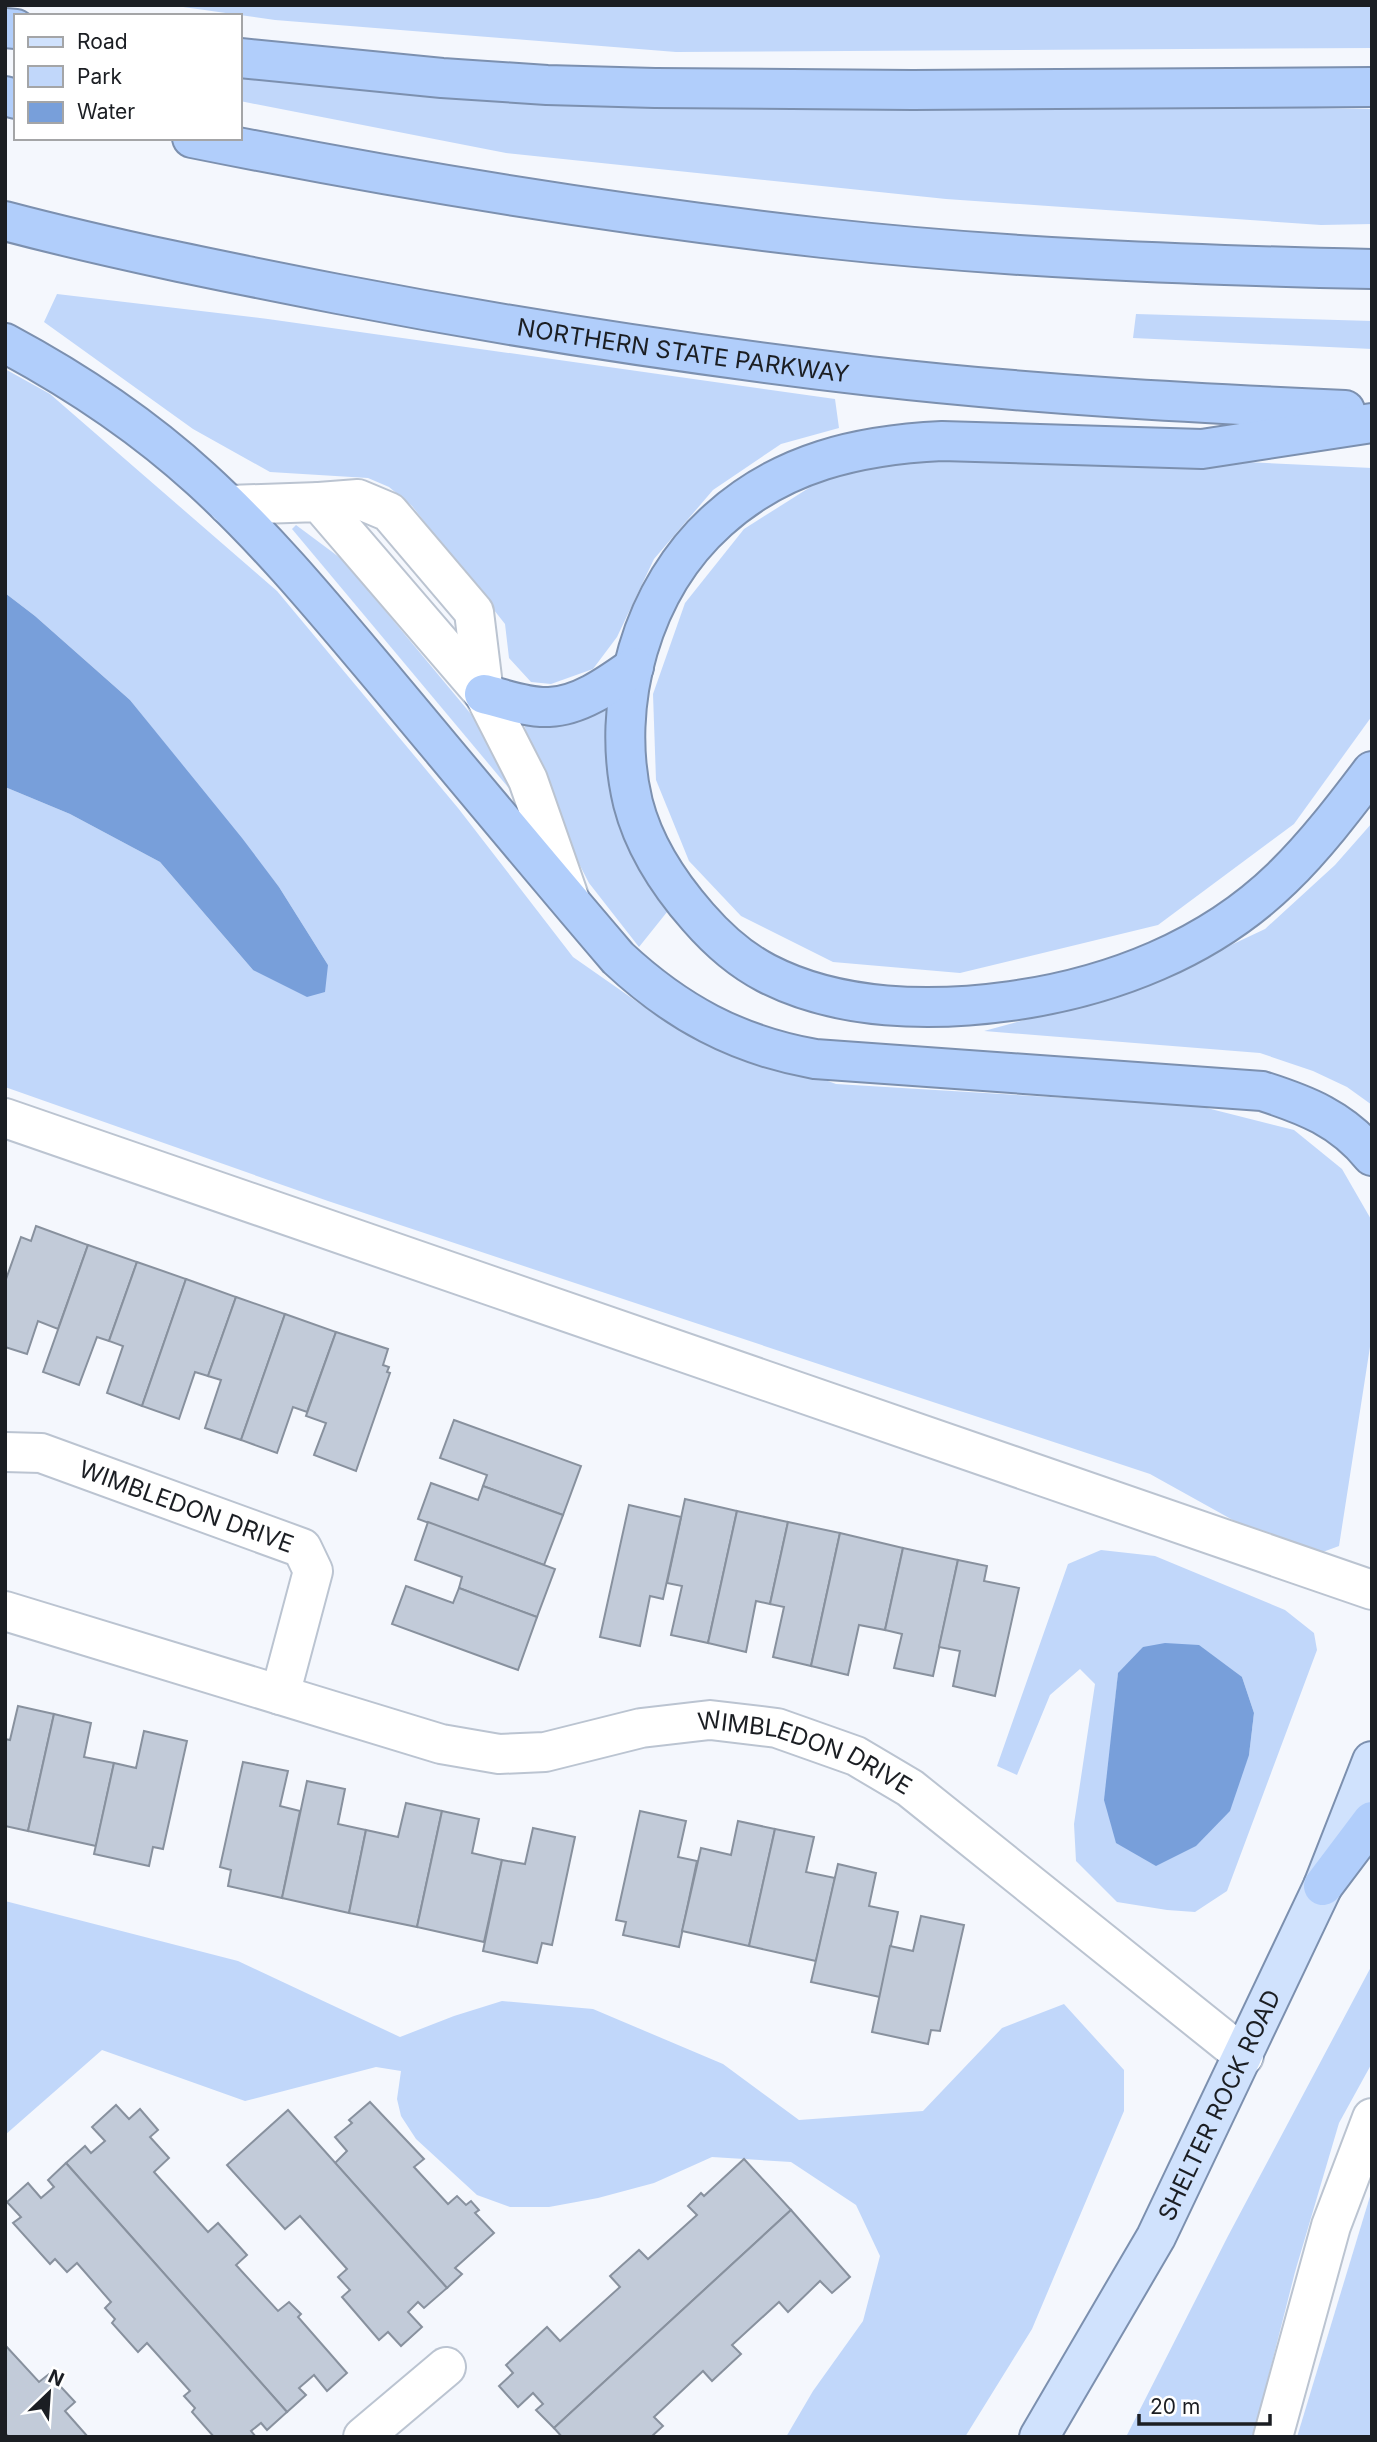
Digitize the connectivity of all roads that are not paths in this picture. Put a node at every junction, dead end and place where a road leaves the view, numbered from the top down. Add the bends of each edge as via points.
1 (242, 58) edge
2 (1372, 87) edge
3 (202, 140) edge
4 (5, 221) edge
5 (1372, 269) edge
6 (5, 343) edge
7 (1372, 412) edge
8 (1372, 423) edge
9 (228, 505) junction
10 (634, 667) junction
11 (484, 694) junction
12 (1372, 771) edge
13 (571, 902) junction
14 (5, 1118) edge
15 (1372, 1156) edge
16 (5, 1452) edge
17 (1372, 1590) edge
18 (5, 1611) edge
19 (280, 1695) junction
20 (1372, 1760) edge
21 (1372, 1821) edge
22 (1323, 1886) junction
23 (1244, 2056) junction
24 (1370, 2121) edge
25 (446, 2367) dead end
26 (363, 2437) edge
27 (1039, 2437) edge
28 (1272, 2437) edge

1 - 2 highway via 574,86 913,90
3 - 5 highway via 504,195 826,238 1147,261
4 - 7 highway, NORTHERN STATE PARKWAY via 219,271 714,356 1037,391
6 - 9 highway via 93,396 169,451
8 - 10 highway via 1202,449 942,441 859,449 818,460 752,494 694,542 656,603
9 - 11 street via 319,502
9 - 13 highway via 295,574
10 - 11 highway via 592,694 548,708
10 - 12 highway via 626,732 633,802 661,869 734,953 765,973 833,997 871,1003 955,1006 1049,996 1096,985 1186,947 1254,903 1282,878
11 - 13 street via 527,780
13 - 15 highway via 618,958 661,995 693,1017 781,1053 847,1063 1262,1091 1315,1109
14 - 17 street
16 - 19 street, WIMBLEDON DRIVE via 41,1453 302,1548 313,1570
18 - 19 street, WIMBLEDON DRIVE
19 - 23 street, WIMBLEDON DRIVE via 441,1744 499,1754 545,1752 640,1728 710,1720 777,1728 856,1756 910,1788
20 - 22 main road, SHELTER ROCK ROAD
21 - 22 highway
22 - 23 main road, SHELTER ROCK ROAD
23 - 27 main road, SHELTER ROCK ROAD via 1156,2237
24 - 28 street via 1331,2226
25 - 26 street

